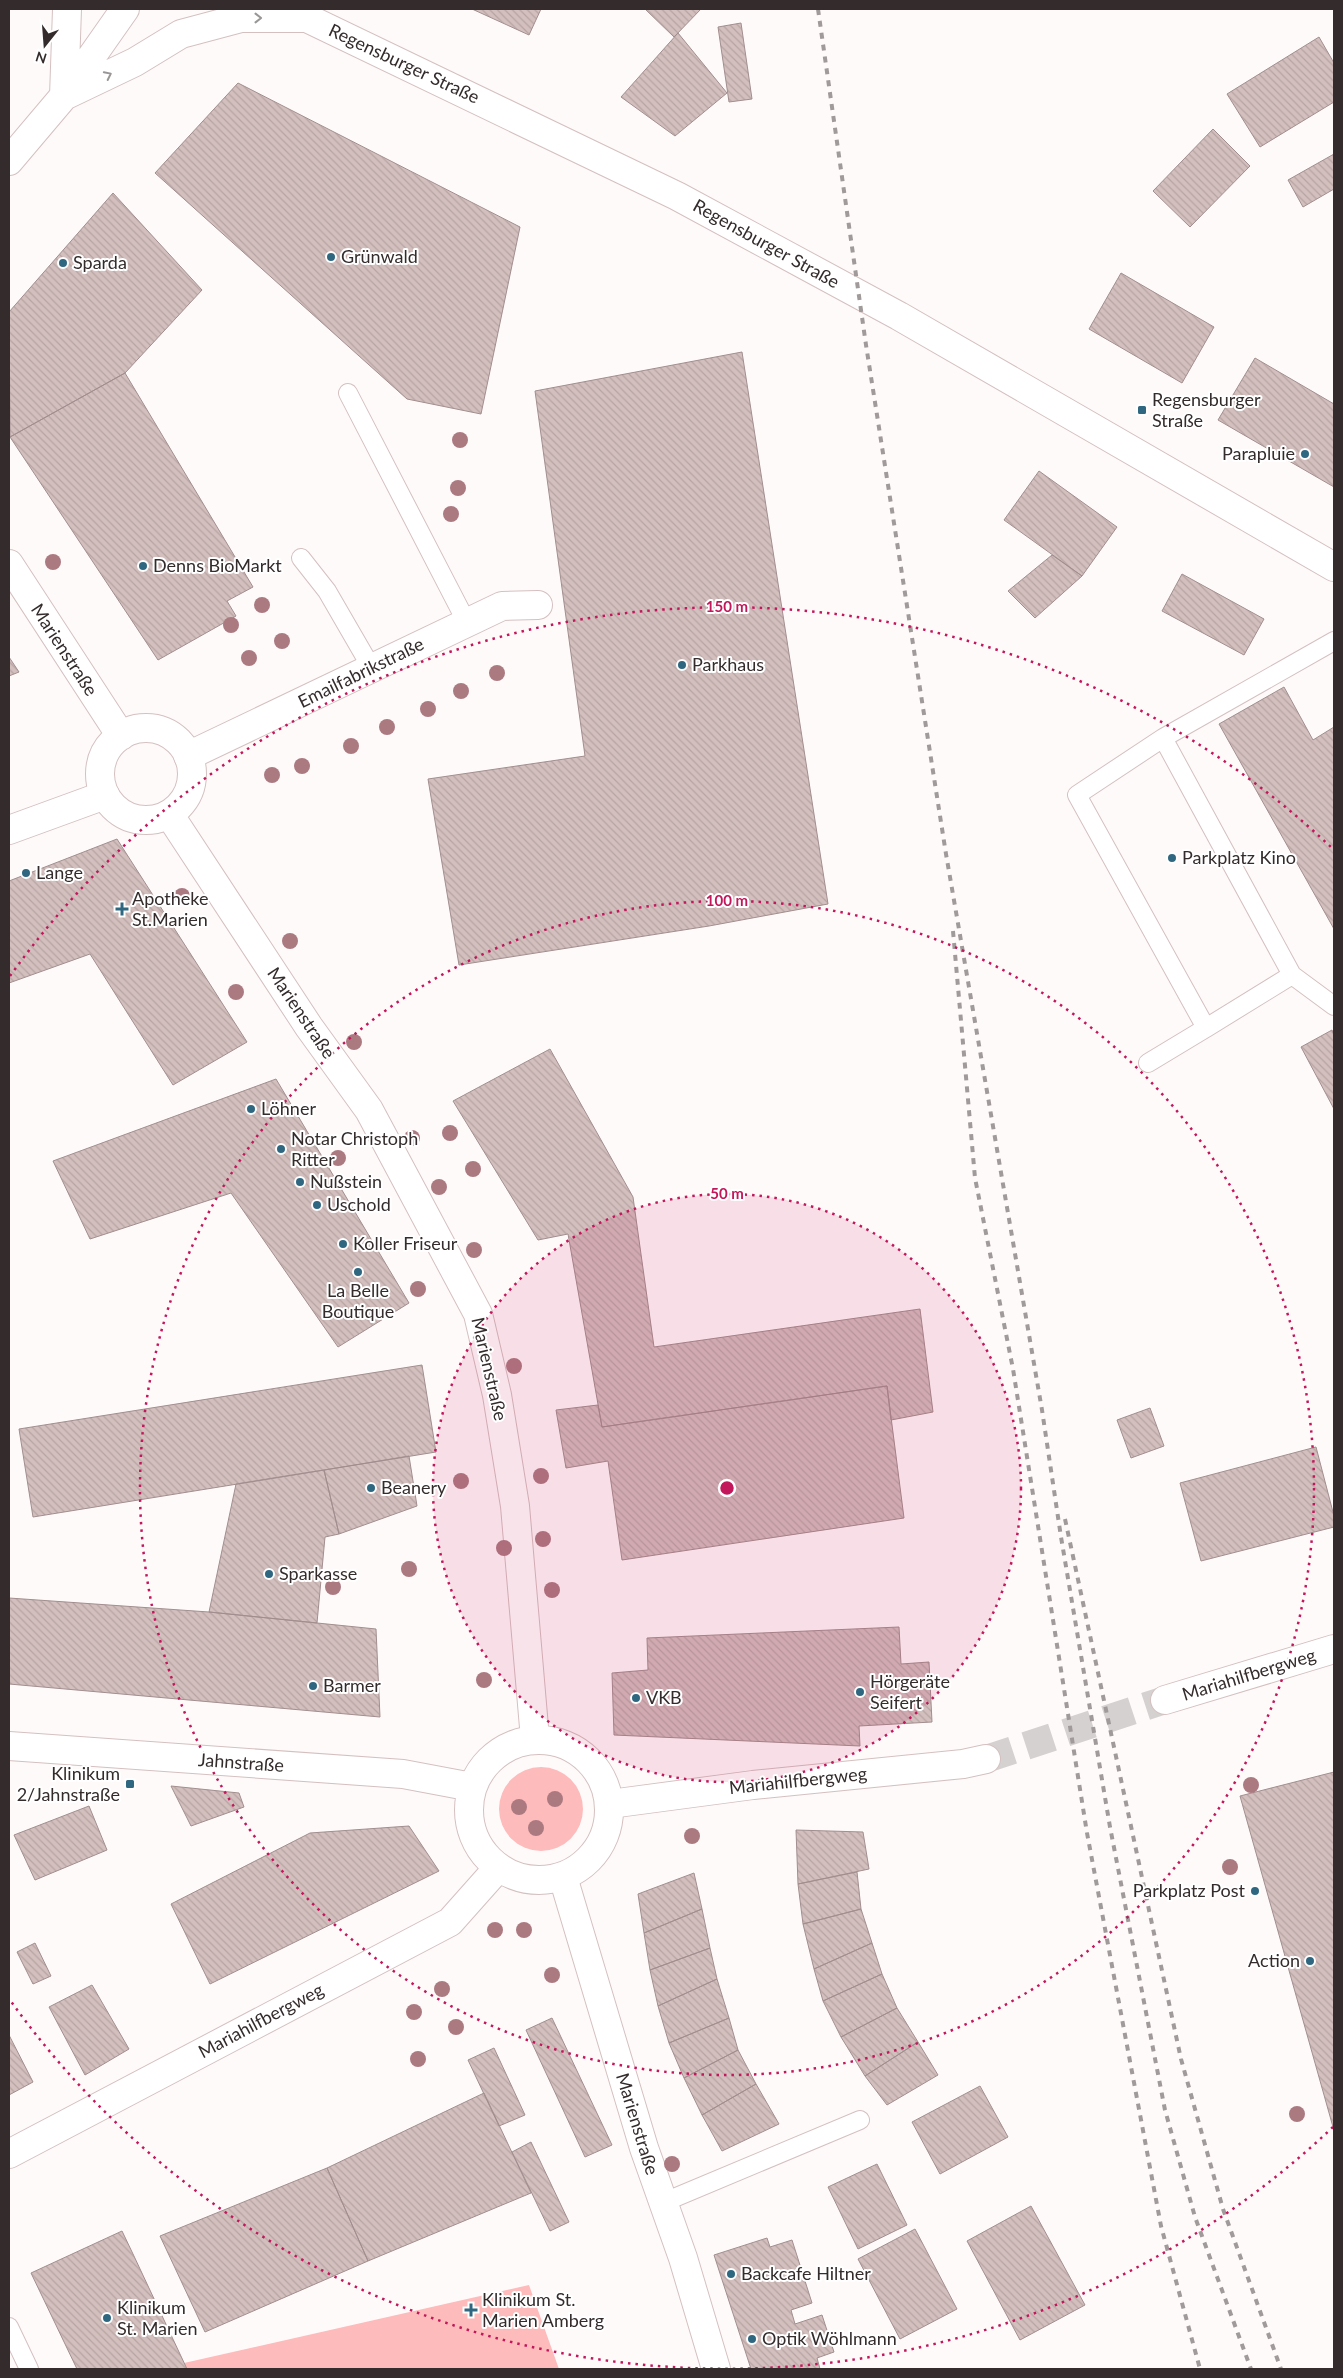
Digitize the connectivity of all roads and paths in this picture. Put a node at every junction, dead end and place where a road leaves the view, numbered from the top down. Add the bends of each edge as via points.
1 (67, 9) edge
2 (125, 9) edge
3 (297, 13) edge
4 (64, 96) junction
5 (9, 161) edge
6 (348, 393) dead end
7 (301, 558) dead end
8 (9, 564) edge
9 (1334, 567) edge
10 (538, 605) dead end
11 (467, 623) junction
12 (1334, 641) edge
13 (371, 667) junction
14 (121, 736) junction
15 (1162, 738) junction
16 (188, 756) junction
17 (105, 796) junction
18 (169, 814) junction
19 (9, 830) edge
20 (1292, 975) junction
21 (1334, 1006) edge
22 (1206, 1028) junction
23 (1148, 1063) dead end
24 (1334, 1649) edge
25 (1165, 1700) tunnel mouth
26 (535, 1739) junction
27 (9, 1746) edge
28 (986, 1759) tunnel mouth
29 (472, 1787) junction
30 (610, 1804) junction
31 (498, 1868) junction
32 (563, 1877) junction
33 (860, 2120) dead end
34 (9, 2154) edge
35 (662, 2204) junction
36 (9, 2327) edge
37 (29, 2369) edge
38 (716, 2369) edge

1 - 4 street
2 - 4 street
4 -> 3 street via 135,62 181,34 241,18
3 - 9 street, Regensburger Straße via 677,196 899,316
4 - 5 street
6 - 11 lane
7 - 13 lane via 327,591
8 - 14 street, Marienstraße
10 - 11 street, Emailfabrikstraße via 502,606
11 - 13 street, Emailfabrikstraße
12 - 15 lane
13 - 16 street, Emailfabrikstraße
14 - 16 street via 136,729 152,728 180,742
14 - 17 street via 103,756 100,769
15 - 20 lane
15 - 22 lane via 1077,795
16 - 18 street via 192,782 180,805
17 - 18 street via 126,816 141,820
17 - 19 street
18 - 26 street, Marienstraße via 293,1003 369,1110 478,1314 497,1395 516,1506
20 - 21 lane
20 - 22 lane
22 - 23 lane
24 - 25 street, Mariahilfbergweg
26 - 29 street via 515,1743 496,1753 482,1768
26 - 30 street via 577,1750 593,1764 604,1783
27 - 29 street, Jahnstraße via 403,1774
28 - 30 street, Mariahilfbergweg
29 - 31 street via 468,1810 472,1832 482,1852
30 - 32 street via 608,1827 599,1848 584,1866
31 - 32 street via 518,1878 541,1881
31 - 34 street, Mariahilfbergweg via 450,1922
32 - 35 street, Marienstraße
33 - 35 lane
35 - 38 street, Marienstraße via 683,2258
36 - 37 lane

